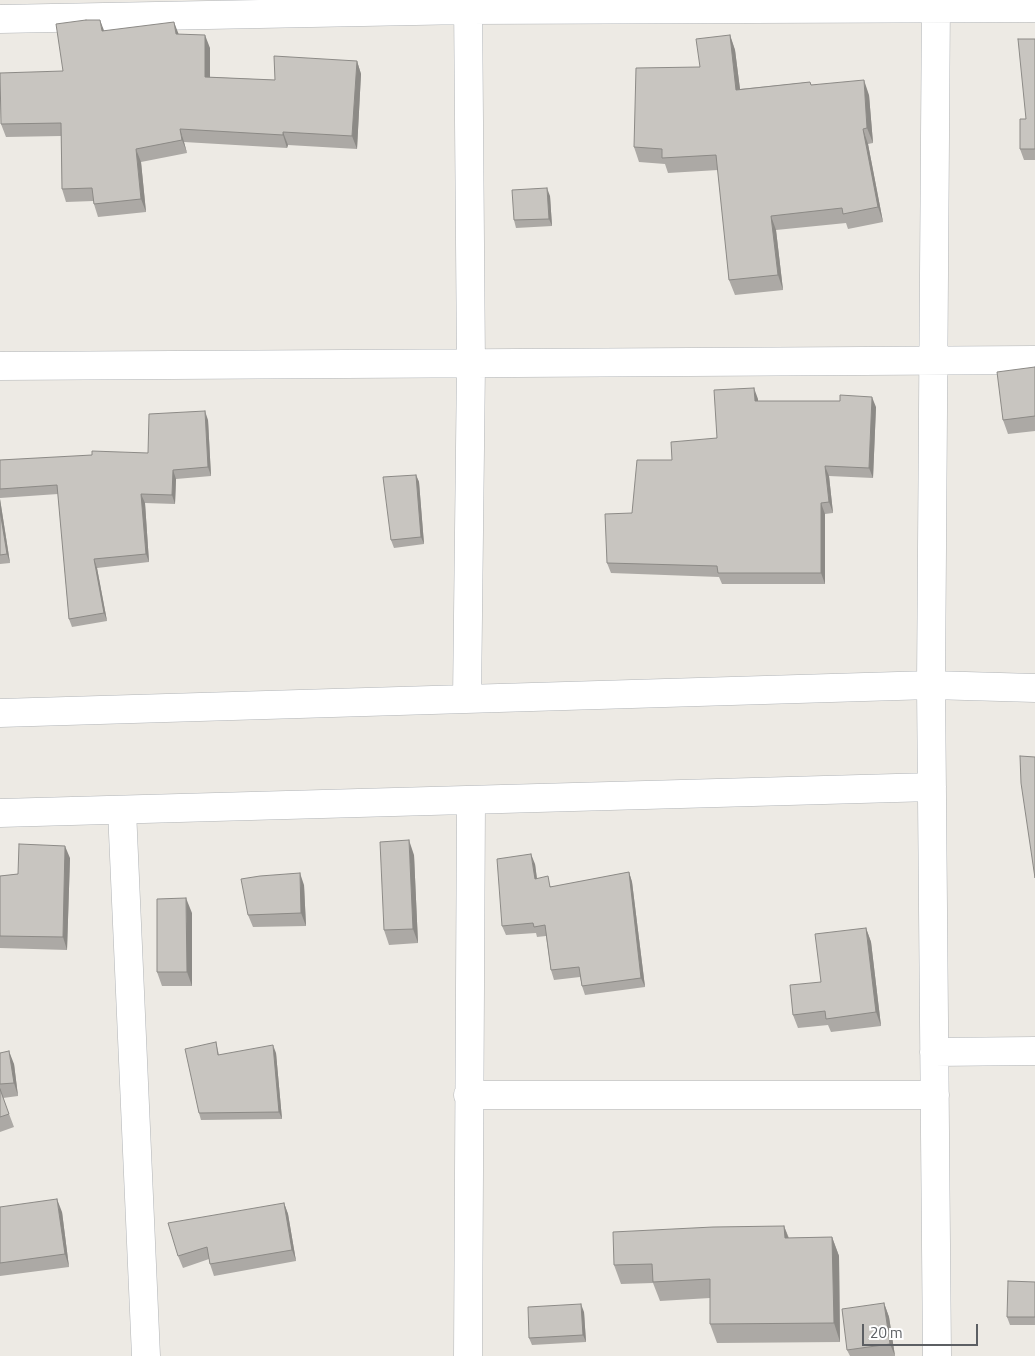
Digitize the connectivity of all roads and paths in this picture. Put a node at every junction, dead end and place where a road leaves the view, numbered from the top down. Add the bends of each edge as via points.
1 (936, 4) edge
2 (468, 5) edge
3 (1035, 8) edge
4 (0, 19) edge
5 (1035, 360) edge
6 (932, 362) junction
7 (471, 364) junction
8 (0, 366) edge
9 (931, 685) junction
10 (1035, 688) edge
11 (467, 699) junction
12 (0, 713) edge
13 (932, 787) junction
14 (471, 801) junction
15 (122, 810) junction
16 (0, 813) edge
17 (1035, 1050) edge
18 (934, 1052) junction
19 (468, 1095) junction
20 (934, 1095) junction
21 (146, 1356) edge
22 (468, 1356) edge
23 (937, 1356) edge

1 - 2 street
1 - 3 street
1 - 6 street
2 - 4 street
2 - 7 street
5 - 6 street
6 - 7 street
6 - 9 street
7 - 8 street
7 - 11 street
9 - 10 street
9 - 11 street
9 - 13 street
11 - 12 street
13 - 14 street
13 - 18 street
14 - 15 street
14 - 19 street
15 - 16 street
15 - 21 street
17 - 18 street
18 - 20 street
19 - 20 street
19 - 22 street
20 - 23 street

